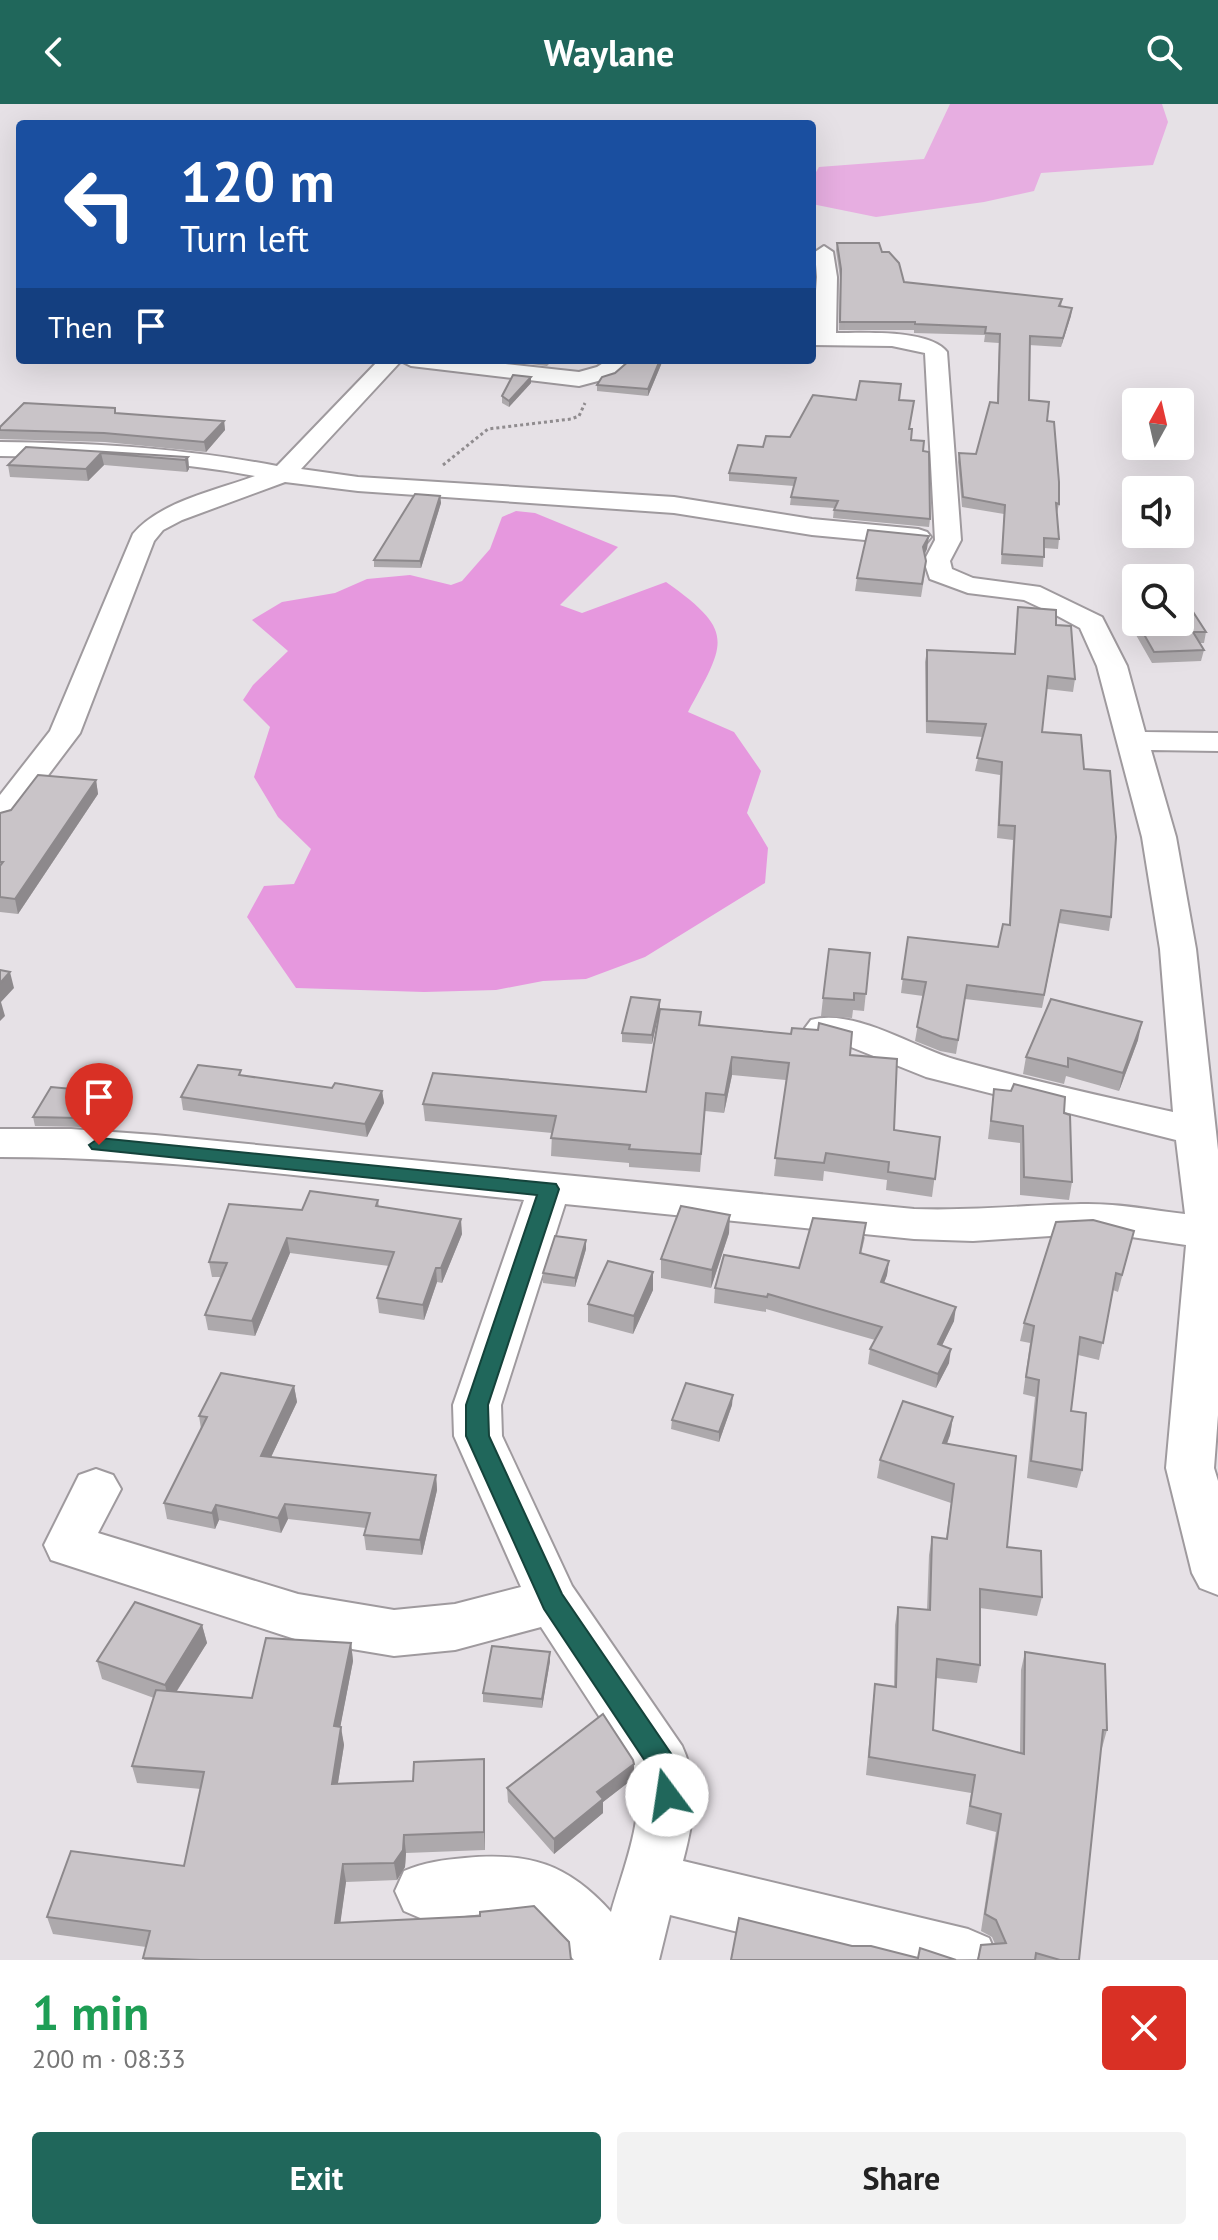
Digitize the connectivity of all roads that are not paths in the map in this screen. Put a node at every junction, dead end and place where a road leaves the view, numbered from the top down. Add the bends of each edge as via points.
1 (824, 252) dead end
2 (818, 339) edge
3 (387, 364) edge
4 (451, 364) edge
5 (620, 364) edge
6 (0, 449) edge
7 (283, 474) junction
8 (948, 540) junction
9 (1132, 741) junction
10 (1218, 742) edge
11 (0, 816) edge
12 (824, 1028) edge
13 (1195, 1131) junction
14 (0, 1143) edge
15 (549, 1189) junction
16 (1209, 1233) junction
17 (96, 1489) dead end
18 (1218, 1573) edge
19 (553, 1601) junction
20 (649, 1881) junction
21 (425, 1891) dead end
22 (968, 1959) edge
23 (614, 1960) edge
24 (629, 1960) edge

1 - 2 street via 827,277
2 - 8 street via 905,340 936,352
3 - 7 street
4 - 5 street via 589,378
6 - 7 street via 196,458
7 - 8 street via 414,489 674,505 812,527
7 - 11 street via 173,515 142,539 65,733
8 - 9 street via 937,561 945,578 1030,593 1092,623 1112,666
9 - 10 street
9 - 13 street via 1159,837 1178,949
12 - 13 street via 871,1038 965,1075
13 - 16 street
14 - 15 street via 155,1149
15 - 16 street via 914,1224 1118,1220
15 - 19 street via 475,1418 485,1455
16 - 18 street via 1190,1468
17 - 19 street via 69,1545 298,1617 394,1633 455,1627
19 - 20 street via 662,1764 667,1795
20 - 22 street
20 - 24 street
21 - 23 street via 511,1886 538,1890 557,1899

